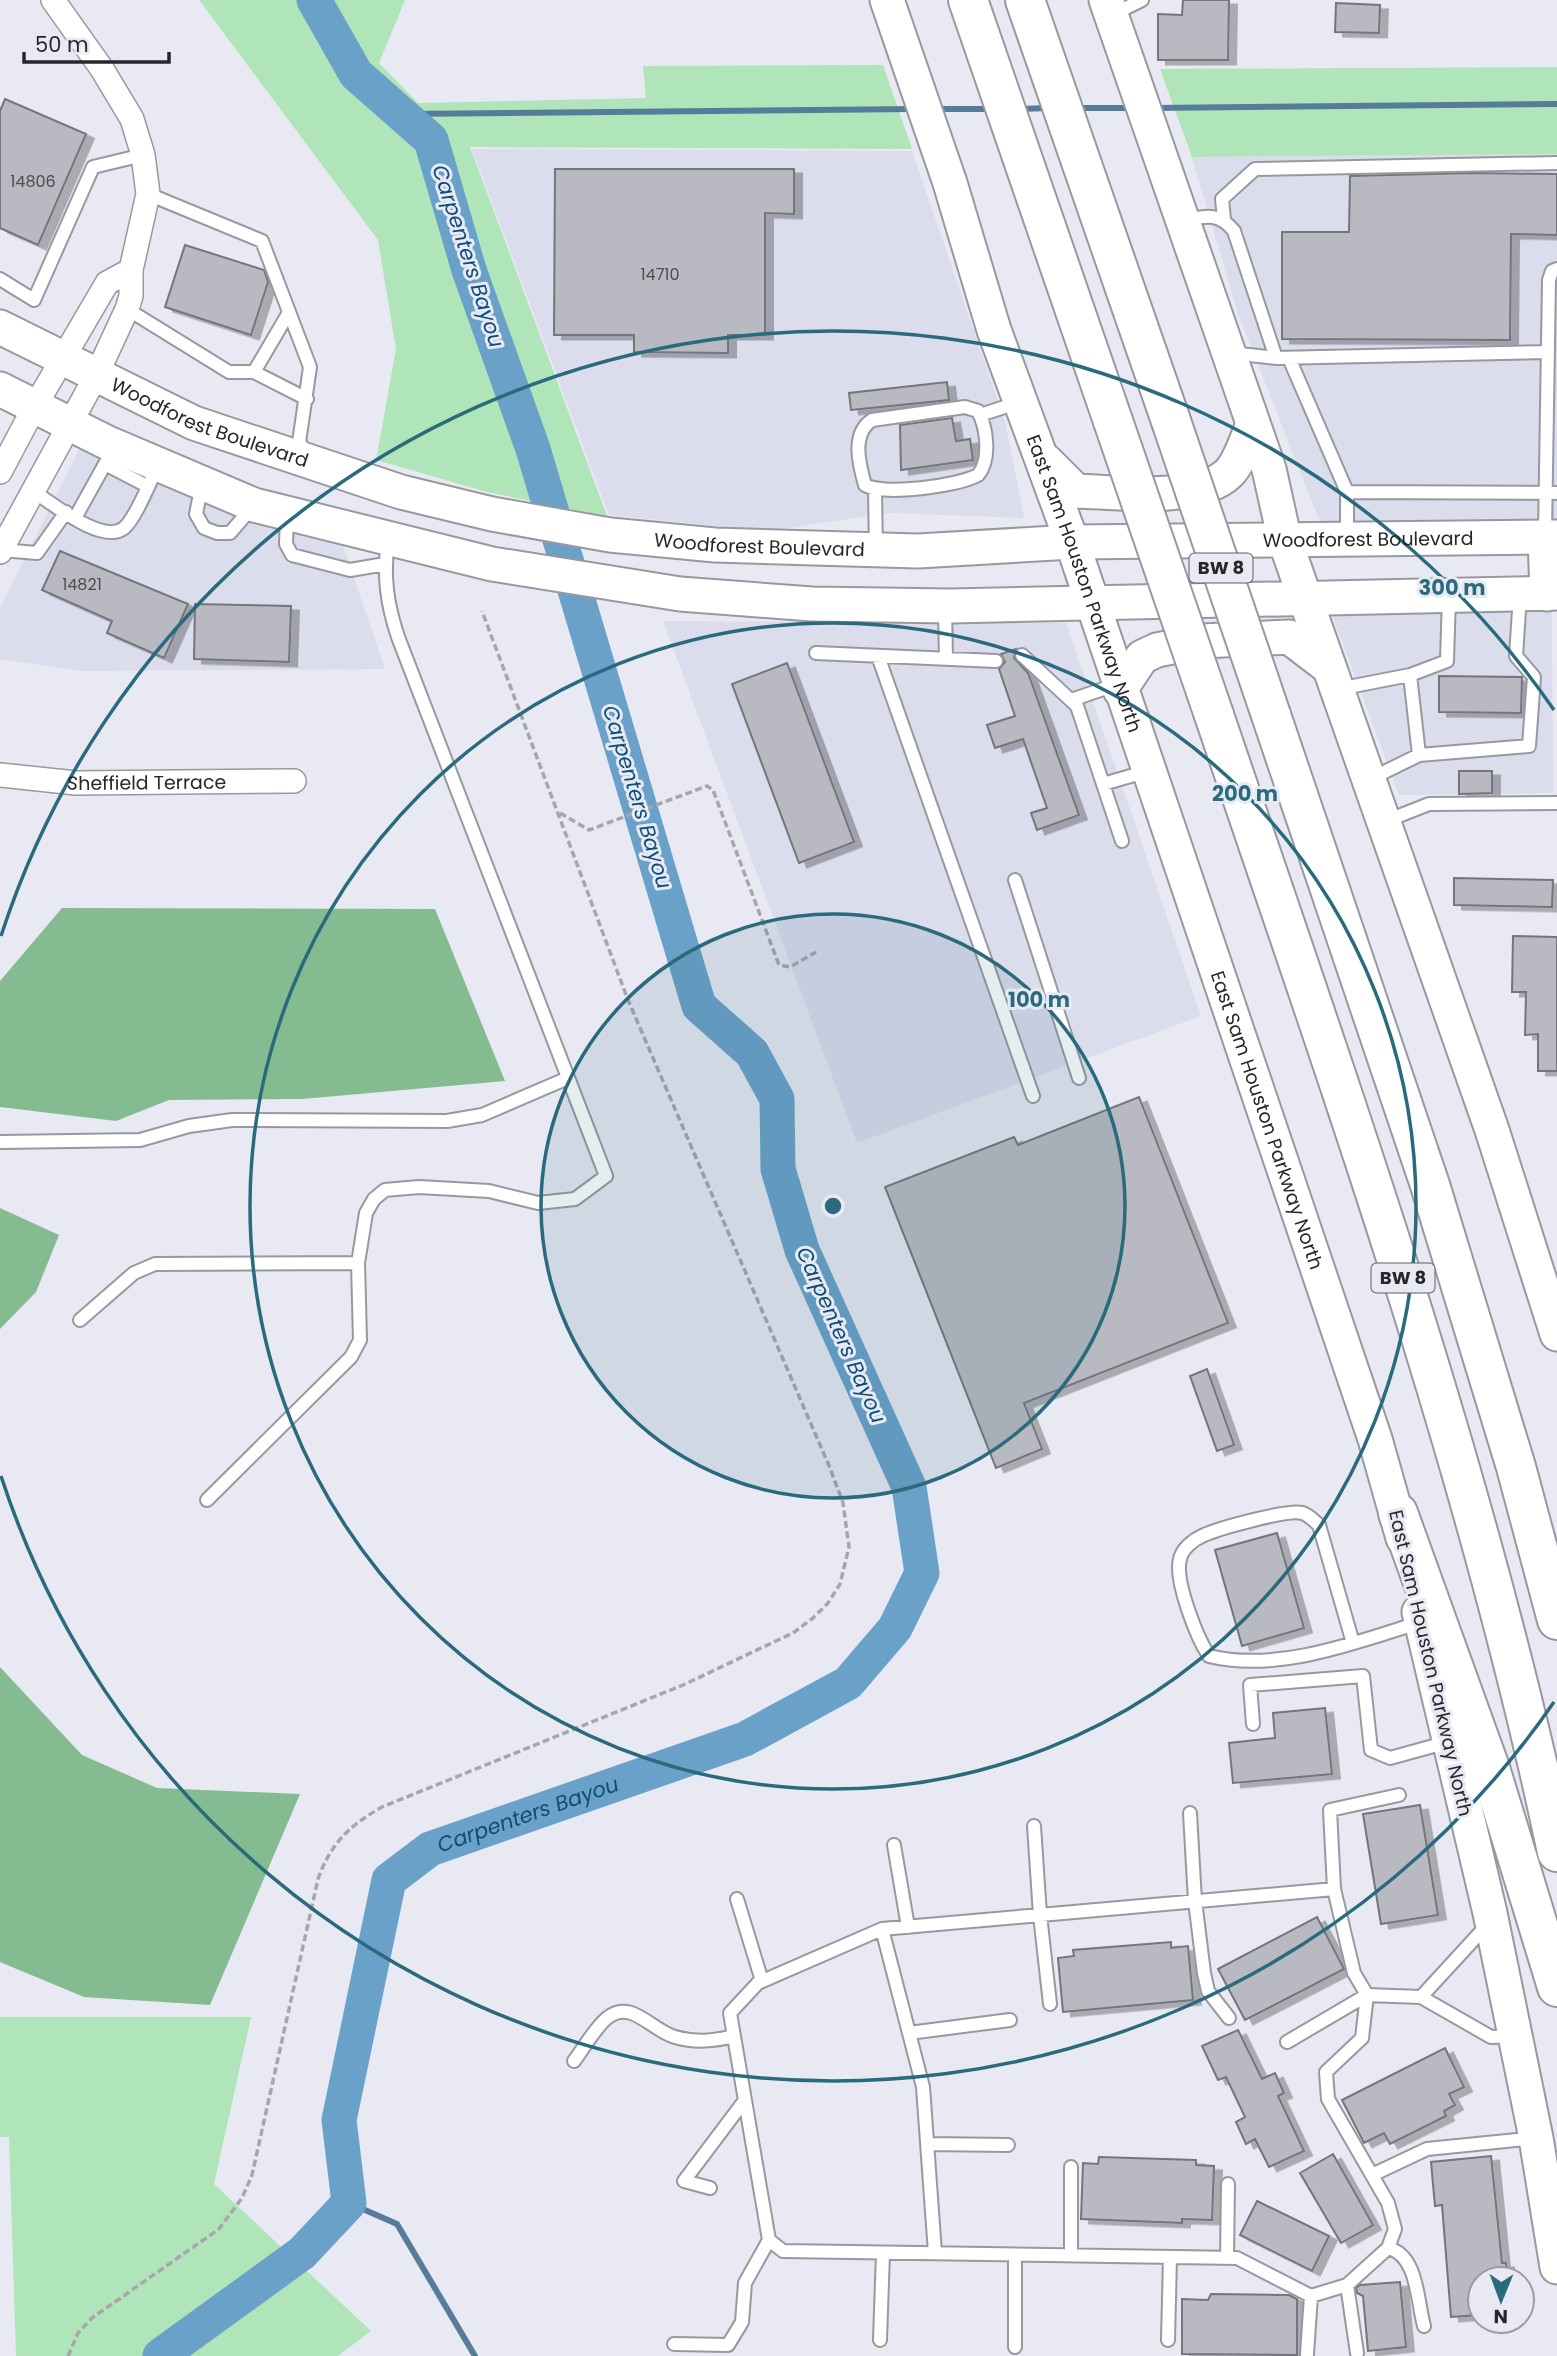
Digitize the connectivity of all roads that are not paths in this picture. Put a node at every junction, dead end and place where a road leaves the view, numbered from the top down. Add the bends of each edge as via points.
1 (53, 0) edge
2 (887, 0) edge
3 (1142, 0) edge
4 (1109, 8) edge
5 (973, 15) edge
6 (1031, 15) edge
7 (143, 155) junction
8 (1557, 163) edge
9 (148, 194) junction
10 (1224, 219) junction
11 (1184, 220) junction
12 (1557, 269) edge
13 (131, 270) junction
14 (0, 279) edge
15 (127, 309) junction
16 (288, 314) junction
17 (0, 327) edge
18 (1548, 352) junction
19 (1229, 353) junction
20 (1282, 358) junction
21 (62, 359) junction
22 (254, 372) junction
23 (96, 376) junction
24 (0, 388) edge
25 (307, 399) junction
26 (1020, 402) junction
27 (34, 406) junction
28 (980, 415) junction
29 (69, 424) junction
30 (1253, 424) junction
31 (110, 455) junction
32 (1039, 455) junction
33 (312, 462) junction
34 (0, 472) edge
35 (152, 476) junction
36 (33, 491) junction
37 (875, 491) junction
38 (401, 492) junction
39 (1347, 492) junction
40 (1552, 493) edge
41 (70, 515) junction
42 (1551, 537) edge
43 (1347, 540) junction
44 (1284, 541) junction
45 (1072, 542) junction
46 (0, 551) edge
47 (876, 551) junction
48 (387, 552) junction
49 (1541, 594) edge
50 (1449, 596) junction
51 (1305, 598) junction
52 (1091, 601) junction
53 (945, 606) junction
54 (816, 653) dead end
55 (1022, 655) dead end
56 (878, 656) junction
57 (946, 659) junction
58 (996, 661) dead end
59 (1410, 675) junction
60 (1331, 678) junction
61 (1119, 687) junction
62 (1070, 700) junction
63 (1419, 755) junction
64 (1149, 771) junction
65 (0, 775) edge
66 (294, 781) dead end
67 (1367, 781) junction
68 (1103, 784) junction
69 (1557, 803) edge
70 (1382, 822) junction
71 (1122, 841) dead end
72 (1016, 880) dead end
73 (568, 1078) junction
74 (1079, 1078) dead end
75 (1033, 1096) dead end
76 (0, 1142) edge
77 (358, 1262) junction
78 (80, 1320) dead end
79 (1557, 1334) edge
80 (208, 1500) dead end
81 (1398, 1513) junction
82 (1557, 1620) edge
83 (1422, 1622) junction
84 (1353, 1643) junction
85 (1254, 1724) dead end
86 (1448, 1742) junction
87 (1399, 1795) dead end
88 (1190, 1813) dead end
89 (1034, 1826) dead end
90 (894, 1845) dead end
91 (1557, 1852) edge
92 (1334, 1889) junction
93 (737, 1899) dead end
94 (1195, 1901) junction
95 (1040, 1915) junction
96 (1491, 1920) junction
97 (908, 1927) junction
98 (882, 1929) junction
99 (762, 1981) junction
100 (1557, 1987) edge
101 (1367, 1995) junction
102 (1421, 1997) junction
103 (1050, 2004) dead end
104 (1229, 2018) dead end
105 (1010, 2020) dead end
106 (909, 2033) junction
107 (734, 2036) junction
108 (1515, 2036) junction
109 (1287, 2042) dead end
110 (574, 2061) dead end
111 (745, 2100) junction
112 (1536, 2138) junction
113 (927, 2144) junction
114 (1008, 2146) dead end
115 (1071, 2167) dead end
116 (1372, 2175) junction
117 (1228, 2184) dead end
118 (710, 2189) dead end
119 (769, 2240) junction
120 (1388, 2248) junction
121 (883, 2253) junction
122 (935, 2253) junction
123 (1015, 2255) junction
124 (1071, 2255) junction
125 (1170, 2257) junction
126 (1227, 2258) junction
127 (1557, 2267) edge
128 (1347, 2285) junction
129 (1311, 2296) junction
130 (1424, 2326) dead end
131 (880, 2340) dead end
132 (1168, 2340) dead end
133 (674, 2344) dead end
134 (1015, 2347) dead end
135 (1357, 2353) dead end
136 (1307, 2354) edge

1 - 7 street via 132,119
2 - 26 main road, East Sam Houston Parkway North
3 - 4 lane
4 - 11 main road
5 - 91 highway, BW 8, bridge via 1423,1342 1506,1634
6 - 82 highway, BW 8, bridge via 1430,1185 1516,1467
7 - 9 street
7 - 14 lane via 93,167 34,300
8 - 10 lane via 1255,169 1222,199
9 - 13 street
9 - 16 lane via 262,241
10 - 11 lane via 1211,215
10 - 20 lane via 1234,231
11 - 19 main road
12 - 18 lane via 1549,280
13 - 15 street
13 - 21 street via 107,283
15 - 22 lane via 229,372
15 - 23 street
16 - 22 lane
16 - 25 lane via 310,367
17 - 21 main road, Woodforest Boulevard
18 - 20 lane
18 - 40 lane
19 - 20 lane
19 - 30 main road
20 - 39 lane
21 - 23 main road, Woodforest Boulevard
21 - 27 street
22 - 25 lane
23 - 29 street
23 - 33 main road, Woodforest Boulevard via 194,423
24 - 27 main road
25 - 33 lane via 299,442
26 - 28 lane
26 - 32 main road, East Sam Houston Parkway North
27 - 29 main road
27 - 34 street
28 - 37 lane via 986,462 978,475
28 - 37 lane via 965,407 872,420 864,425 858,444 860,471 865,485
29 - 31 main road
29 - 36 street
30 - 32 main road via 1231,472 1207,487 1154,493 1076,491
30 - 44 main road via 1269,469
31 - 35 main road
31 - 41 lane
32 - 45 main road, East Sam Houston Parkway North
33 - 38 main road, Woodforest Boulevard
35 - 41 lane via 127,524 116,533 101,532
35 - 48 main road via 202,484
36 - 41 lane
36 - 46 street
37 - 47 lane
38 - 47 main road, Woodforest Boulevard via 610,535 715,545
38 - 48 main road
39 - 40 lane
39 - 43 lane
40 - 42 lane
41 - 46 lane via 37,553
42 - 43 main road, Woodforest Boulevard
42 - 49 main road
43 - 44 main road, Woodforest Boulevard
44 - 45 main road, Woodforest Boulevard
44 - 51 main road
45 - 47 main road, Woodforest Boulevard
45 - 52 main road, East Sam Houston Parkway North
48 - 53 main road via 625,586 813,604
48 - 73 lane via 389,609 398,637
49 - 50 main road
49 - 63 lane via 1516,656 1534,677 1529,746
50 - 51 main road
50 - 59 lane via 1447,661
51 - 52 main road
51 - 60 main road
52 - 53 main road
52 - 61 main road, East Sam Houston Parkway North
53 - 57 lane
54 - 56 lane
55 - 62 lane
56 - 57 lane
56 - 75 lane
57 - 58 lane
59 - 60 lane
59 - 63 lane
60 - 61 main road via 1289,637 1202,641 1157,650 1142,657
60 - 67 main road
61 - 62 lane
61 - 64 main road, East Sam Houston Parkway North
62 - 68 lane via 1077,706
63 - 67 lane
64 - 68 lane
64 - 81 main road, East Sam Houston Parkway North
65 - 66 street, Sheffield Terrace via 76,783
67 - 70 main road
68 - 71 lane
69 - 70 lane via 1429,804
70 - 79 main road via 1492,1130
72 - 74 lane
73 - 76 lane via 481,1115 447,1121 232,1120 140,1140
73 - 77 lane via 606,1176 575,1199 538,1203 489,1191 385,1190 366,1213
77 - 78 lane via 155,1264 134,1273
77 - 80 lane via 360,1340 351,1357
81 - 83 main road, East Sam Houston Parkway North
81 - 100 highway via 1490,1768
83 - 84 lane
83 - 86 main road, East Sam Houston Parkway North
84 - 84 lane via 1299,1657 1224,1660 1209,1656 1197,1638 1179,1559 1202,1536 1285,1512 1303,1513 1319,1525
85 - 86 lane via 1250,1685 1363,1676 1371,1750 1390,1758
86 - 96 main road, East Sam Houston Parkway North
87 - 92 lane via 1330,1810
88 - 94 lane
89 - 95 lane
90 - 97 lane
92 - 94 lane
92 - 101 lane via 1354,1973
93 - 99 lane
94 - 95 lane
94 - 104 lane via 1208,1991
95 - 97 lane
95 - 103 lane
96 - 102 lane
96 - 108 main road, East Sam Houston Parkway North
97 - 98 lane
98 - 99 lane
98 - 106 lane
99 - 107 lane via 730,2013
101 - 102 lane
101 - 109 lane
101 - 116 lane via 1362,2038 1326,2072 1328,2099
102 - 108 lane via 1491,2036
105 - 106 lane
106 - 113 lane via 923,2087
107 - 110 lane via 694,2041 671,2036 632,2012 618,2012 607,2018
107 - 111 lane
108 - 112 main road, East Sam Houston Parkway North
111 - 118 lane via 684,2181
111 - 119 lane
112 - 116 lane via 1426,2149
112 - 127 main road, East Sam Houston Parkway North
113 - 114 lane
113 - 122 lane
115 - 124 lane
116 - 120 lane via 1388,2203 1395,2229
117 - 126 lane
119 - 121 lane via 783,2251
119 - 133 lane via 745,2283 743,2322 728,2345
120 - 128 lane
120 - 130 lane via 1400,2251 1408,2260
121 - 122 lane
121 - 131 lane
122 - 123 lane
123 - 124 lane
123 - 134 lane
124 - 125 lane
125 - 126 lane
125 - 132 lane
126 - 129 lane via 1237,2258
128 - 129 lane
128 - 135 lane
129 - 136 lane

